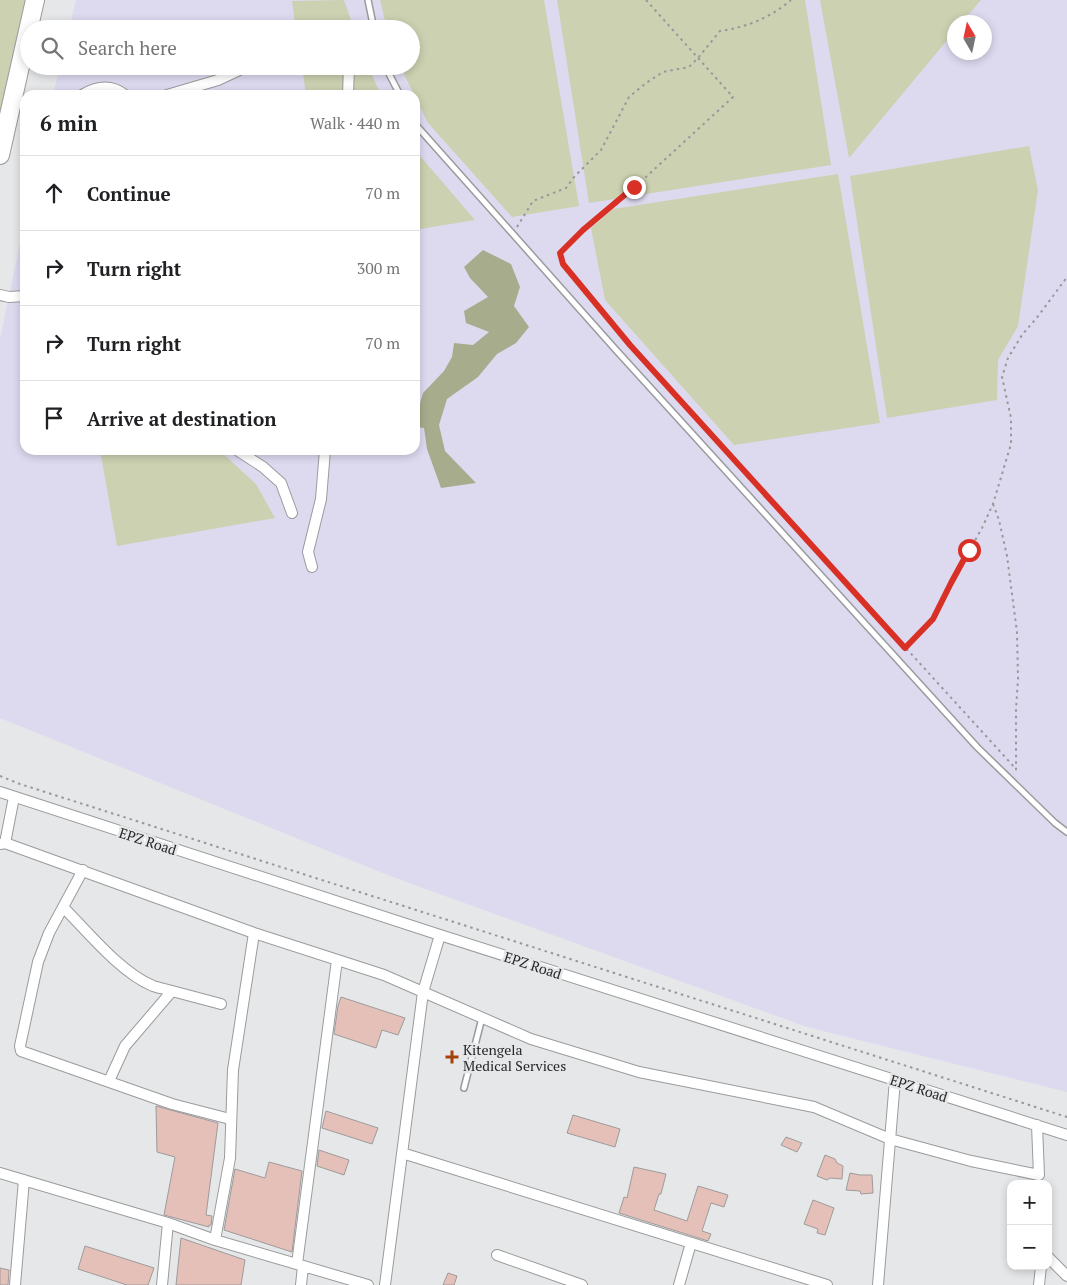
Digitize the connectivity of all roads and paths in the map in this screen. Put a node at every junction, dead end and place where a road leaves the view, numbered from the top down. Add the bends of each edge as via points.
1 (35, 0) edge
2 (368, 0) edge
3 (646, 0) edge
4 (791, 0) edge
5 (30, 20) edge
6 (372, 20) edge
7 (698, 58) junction
8 (20, 66) edge
9 (229, 75) edge
10 (349, 75) edge
11 (390, 75) edge
12 (92, 90) edge
13 (118, 90) edge
14 (184, 90) edge
15 (348, 90) edge
16 (397, 90) edge
17 (420, 130) edge
18 (0, 155) edge
19 (513, 234) junction
20 (1067, 276) edge
21 (0, 295) edge
22 (20, 296) edge
23 (245, 455) edge
24 (325, 455) edge
25 (993, 504) junction
26 (292, 513) dead end
27 (312, 567) dead end
28 (905, 648) junction
29 (1016, 769) junction
30 (0, 776) edge
31 (1017, 786) junction
32 (0, 792) edge
33 (14, 797) junction
34 (1067, 832) edge
35 (3, 843) edge
36 (83, 870) junction
37 (63, 907) junction
38 (254, 933) junction
39 (440, 935) junction
40 (337, 960) junction
41 (172, 991) junction
42 (423, 992) junction
43 (221, 1004) dead end
44 (482, 1018) junction
45 (895, 1080) junction
46 (109, 1081) junction
47 (464, 1088) dead end
48 (1067, 1117) edge
49 (230, 1119) junction
50 (1037, 1125) junction
51 (1067, 1135) edge
52 (890, 1139) junction
53 (402, 1153) junction
54 (0, 1173) edge
55 (1040, 1179) edge
56 (24, 1180) junction
57 (168, 1223) junction
58 (215, 1240) junction
59 (691, 1243) junction
60 (496, 1255) dead end
61 (1052, 1261) edge
62 (300, 1265) junction
63 (1041, 1270) edge
64 (1067, 1276) edge
65 (15, 1285) edge
66 (162, 1285) edge
67 (300, 1285) edge
68 (368, 1285) edge
69 (384, 1285) edge
70 (582, 1285) edge
71 (679, 1285) edge
72 (827, 1285) edge
73 (878, 1285) edge
74 (1039, 1285) edge

1 - 5 highway
2 - 6 lane
3 - 7 path
4 - 7 path via 743,27 720,31
7 - 19 path via 689,67 663,72 630,96 601,150 566,188 533,201
7 - 28 path via 733,97 583,230 560,253 563,264 630,345
8 - 18 highway
9 - 14 street
10 - 15 street
11 - 16 lane
12 - 13 street via 113,87
17 - 19 lane
19 - 31 lane via 970,740
20 - 25 path via 1022,335 1006,364 1002,377 1011,418 1011,444
21 - 22 street
23 - 26 street via 281,483
24 - 27 street via 321,499 308,552
25 - 28 path via 933,619
25 - 29 path via 1007,556 1017,632
28 - 29 path
29 - 31 path
30 - 48 path
31 - 34 lane
32 - 33 street, EPZ Road
33 - 35 street
33 - 39 street, EPZ Road
35 - 36 street
36 - 37 street
36 - 38 street
37 - 41 street via 132,974
37 - 46 street via 48,933 38,962 21,1049 24,1054
38 - 40 street
38 - 49 street via 233,1070
39 - 42 street
39 - 45 street, EPZ Road
40 - 42 street
40 - 62 street
41 - 43 street
41 - 46 street via 124,1046
42 - 44 street
42 - 53 street
44 - 47 lane
44 - 52 street via 531,1039 639,1072 814,1107
45 - 50 street, EPZ Road
45 - 52 street
46 - 49 street via 172,1104
49 - 58 street via 230,1158
50 - 51 street, EPZ Road
50 - 55 street
52 - 55 street
52 - 73 street
53 - 59 street
53 - 69 street
54 - 56 street
56 - 57 street
56 - 65 street
57 - 58 street
57 - 66 street
58 - 62 street
59 - 71 street
59 - 72 street
60 - 70 street
61 - 64 street
62 - 67 street
62 - 68 street
63 - 74 street

